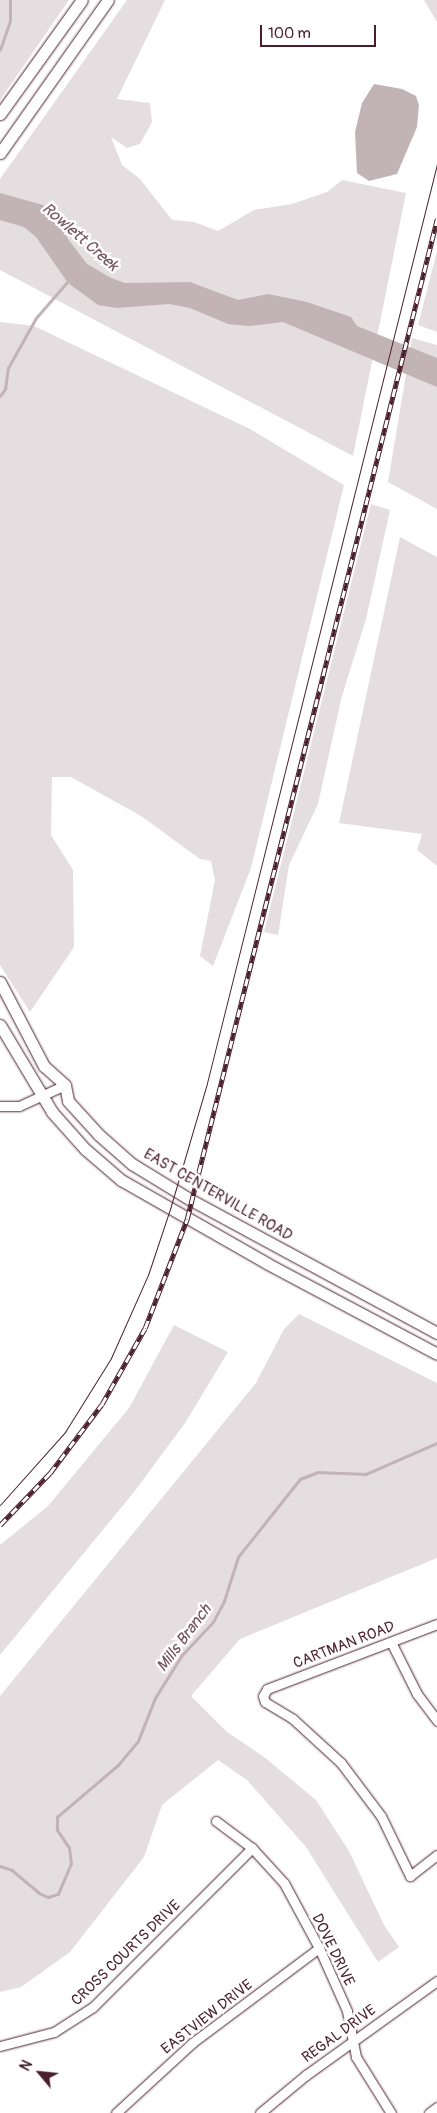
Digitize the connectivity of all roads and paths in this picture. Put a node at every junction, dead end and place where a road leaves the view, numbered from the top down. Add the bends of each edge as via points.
1 (82, 0) edge
2 (108, 0) edge
3 (0, 114) edge
4 (0, 153) edge
5 (0, 982) edge
6 (0, 1025) edge
7 (64, 1085) junction
8 (40, 1096) junction
9 (0, 1106) edge
10 (113, 1148) junction
11 (105, 1166) junction
12 (278, 1247) junction
13 (268, 1264) junction
14 (413, 1320) junction
15 (437, 1334) edge
16 (404, 1337) junction
17 (437, 1354) edge
18 (437, 1624) edge
19 (391, 1642) junction
20 (437, 1721) edge
21 (216, 1821) dead end
22 (252, 1848) junction
23 (437, 1855) edge
24 (320, 1948) junction
25 (437, 1981) edge
26 (353, 2042) junction
27 (0, 2046) edge
28 (437, 2107) edge
29 (116, 2113) edge
30 (260, 2113) edge
31 (391, 2113) edge
32 (429, 2113) edge

1 - 3 main road
2 - 4 main road
5 - 7 main road, EAST CENTERVILLE ROAD via 44,1066
6 - 8 main road
7 - 8 street
7 - 10 main road, EAST CENTERVILLE ROAD via 68,1102
8 - 9 street via 19,1106
8 - 11 main road
10 - 11 main road
10 - 12 main road, EAST CENTERVILLE ROAD via 175,1191
11 - 13 main road via 141,1193
12 - 13 main road
12 - 14 main road, EAST CENTERVILLE ROAD
13 - 16 main road
14 - 15 main road, EAST CENTERVILLE ROAD
14 - 16 main road
16 - 17 main road
18 - 19 street, CARTMAN ROAD
19 - 20 street via 417,1694
19 - 23 street, CARTMAN ROAD via 267,1689 263,1696 265,1702 293,1719 341,1763 381,1816 410,1876
21 - 22 street, DOVE DRIVE
22 - 24 street, DOVE DRIVE via 278,1874
22 - 27 street, CROSS COURTS DRIVE via 93,2007 54,2032
24 - 26 street, DOVE DRIVE via 347,2011
24 - 29 street, EASTVIEW DRIVE via 192,2043
25 - 26 street, REGAL DRIVE
26 - 30 street, REGAL DRIVE
26 - 31 street, DOVE DRIVE via 364,2072
28 - 32 street

